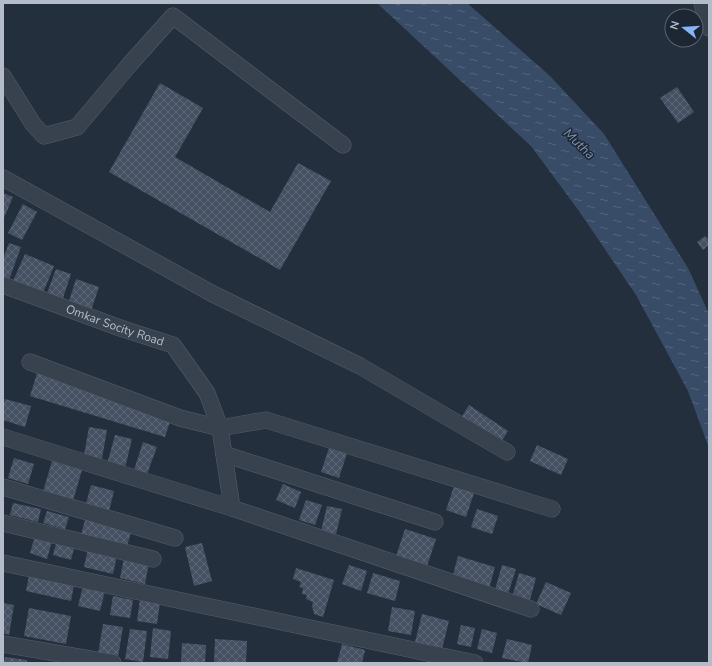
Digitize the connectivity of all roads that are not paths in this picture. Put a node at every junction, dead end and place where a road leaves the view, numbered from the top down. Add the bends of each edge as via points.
1 (702, 3) edge
2 (709, 28) edge
3 (3, 76) edge
4 (343, 145) dead end
5 (3, 178) edge
6 (3, 285) edge
7 (30, 362) dead end
8 (220, 428) junction
9 (3, 436) edge
10 (507, 452) dead end
11 (224, 454) junction
12 (3, 487) edge
13 (232, 508) junction
14 (552, 509) dead end
15 (435, 522) dead end
16 (3, 523) edge
17 (175, 538) dead end
18 (152, 559) dead end
19 (3, 563) edge
20 (531, 609) dead end
21 (3, 644) edge
22 (50, 658) edge
23 (113, 663) edge
24 (475, 663) edge

1 - 2 street
3 - 4 street via 33,124 44,136 77,127 173,16
5 - 10 street via 213,294 360,366
6 - 8 street, Omkar Socity Road via 173,345 207,393
7 - 8 street via 180,418
8 - 11 street, Omkar Socity Road
8 - 14 street via 266,420
9 - 13 street
11 - 13 street, Omkar Socity Road
11 - 15 street
12 - 17 street
13 - 20 street
16 - 18 street
19 - 24 street
21 - 22 street
22 - 23 street

